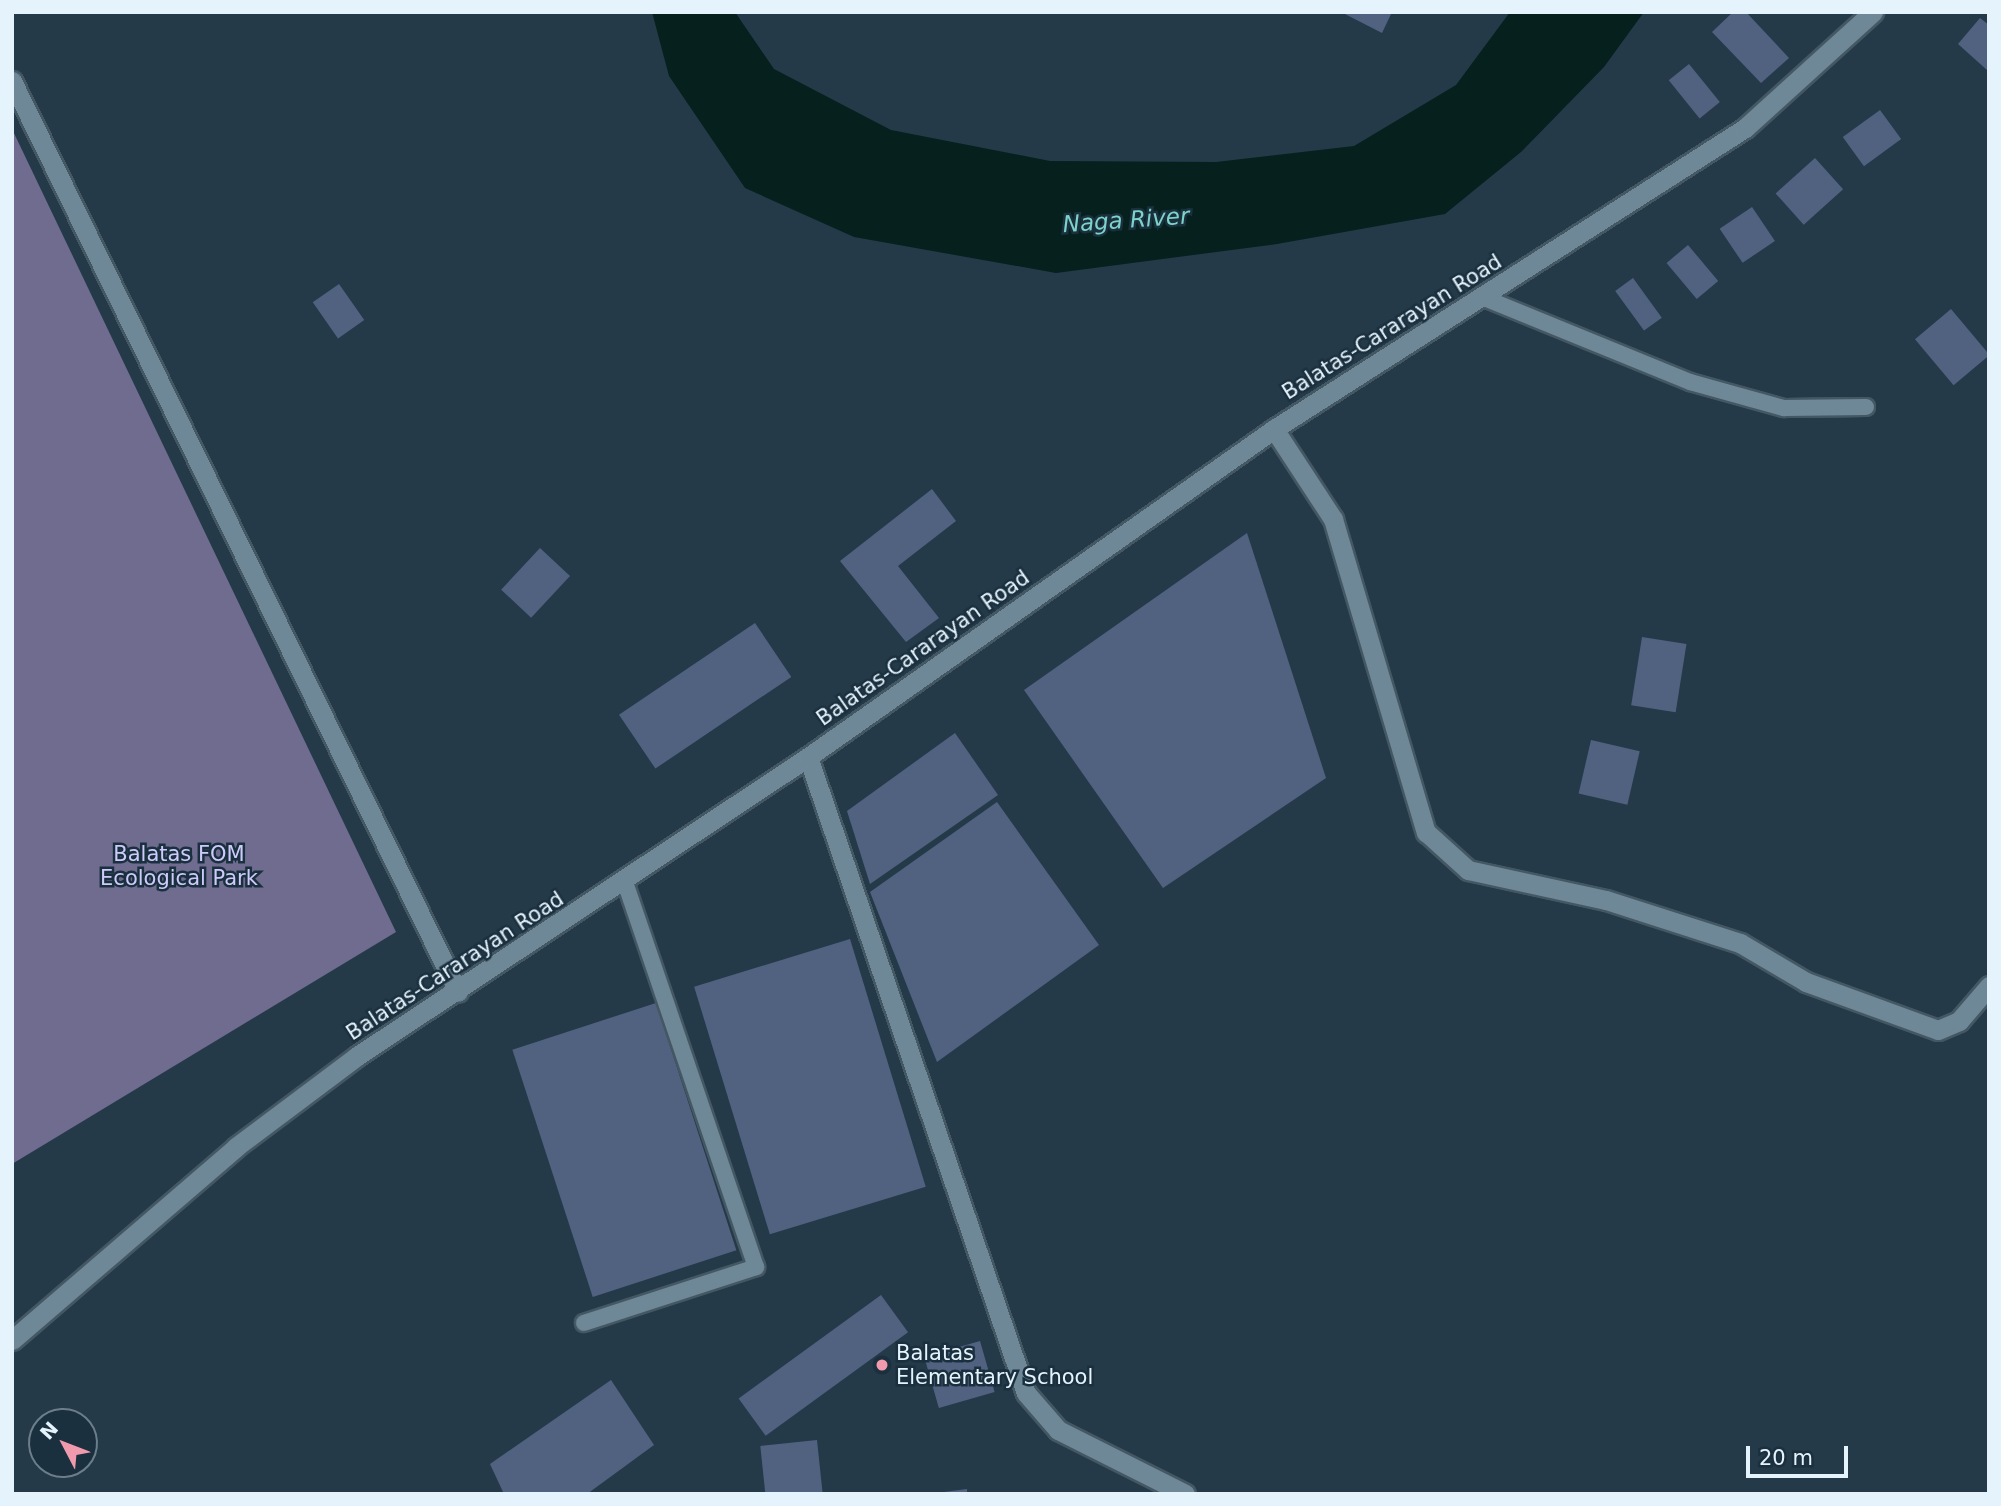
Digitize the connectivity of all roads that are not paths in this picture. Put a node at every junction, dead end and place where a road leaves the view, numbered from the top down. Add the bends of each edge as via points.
1 (1872, 12) edge
2 (12, 81) edge
3 (1482, 297) junction
4 (1866, 407) dead end
5 (1274, 429) junction
6 (808, 757) junction
7 (625, 882) junction
8 (1989, 986) edge
9 (458, 992) junction
10 (584, 1323) dead end
11 (12, 1340) edge
12 (1185, 1494) edge

1 - 3 street, Balatas-Cararayan Road via 1745,128
2 - 9 street
3 - 4 lane via 1690,382 1784,408
3 - 5 street, Balatas-Cararayan Road
5 - 6 street, Balatas-Cararayan Road
5 - 8 street via 1333,519 1426,832 1468,870 1606,900 1740,943 1806,982 1938,1030 1959,1021
6 - 7 street, Balatas-Cararayan Road
6 - 12 street via 1026,1394 1058,1430
7 - 9 street, Balatas-Cararayan Road
7 - 10 lane via 756,1267
9 - 11 street, Balatas-Cararayan Road via 357,1056 236,1147

